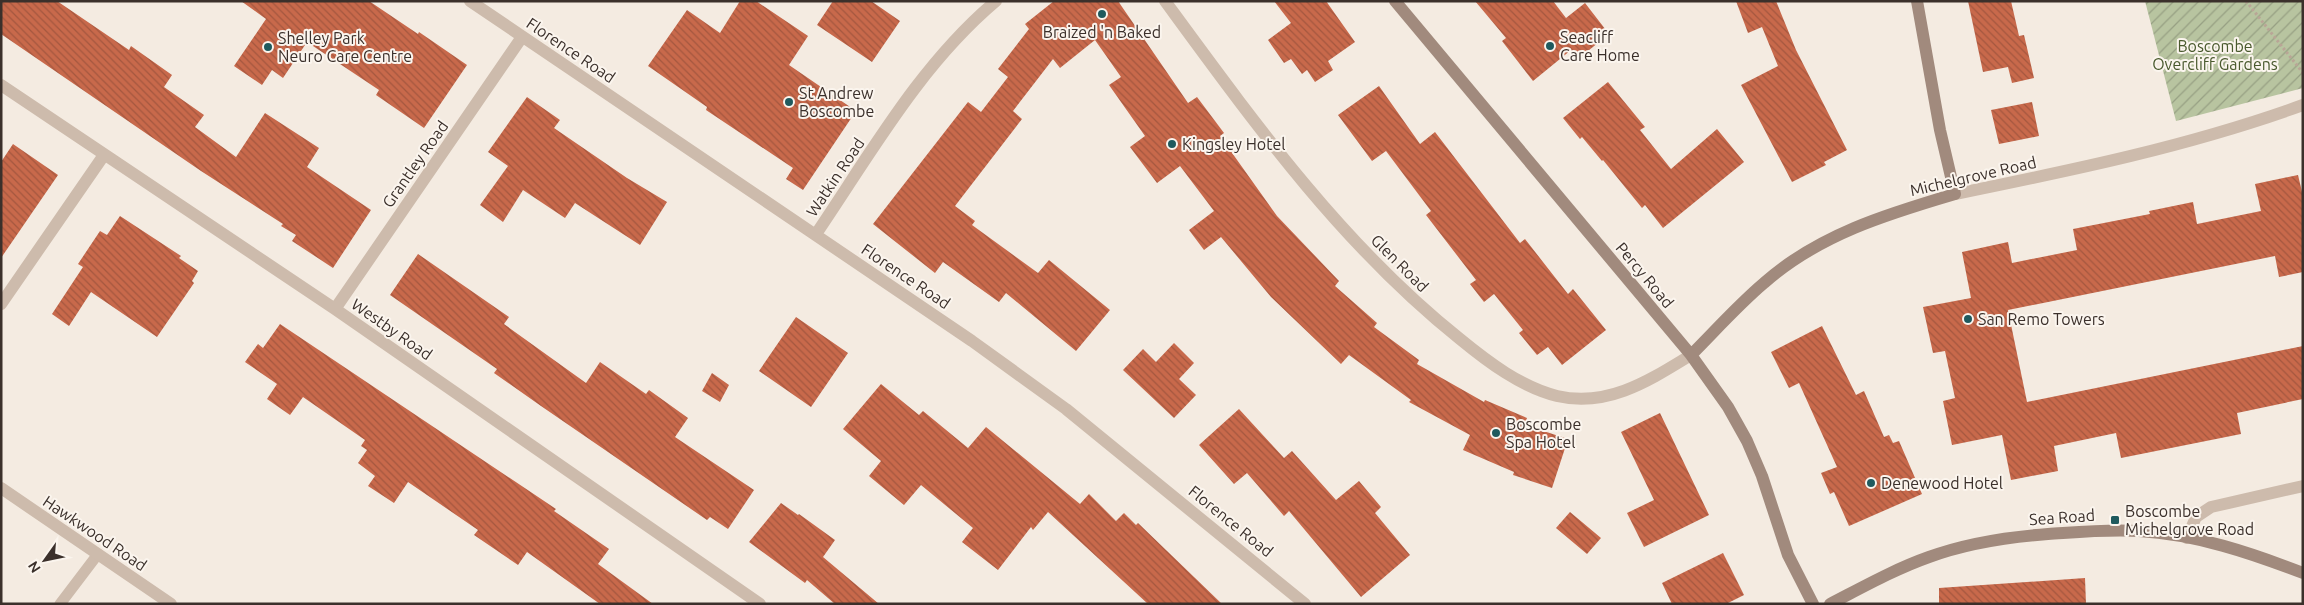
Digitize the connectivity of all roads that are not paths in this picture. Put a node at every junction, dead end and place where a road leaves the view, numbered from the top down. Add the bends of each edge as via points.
1 (470, 1) edge
2 (996, 1) edge
3 (1164, 1) edge
4 (1395, 1) edge
5 (1917, 1) edge
6 (522, 37) junction
7 (1, 85) edge
8 (2303, 105) edge
9 (104, 155) junction
10 (1955, 194) junction
11 (816, 234) junction
12 (1, 304) edge
13 (335, 309) junction
14 (1691, 355) junction
15 (2303, 486) edge
16 (1, 488) edge
17 (2187, 538) junction
18 (98, 554) junction
19 (2303, 574) edge
20 (60, 604) edge
21 (171, 604) edge
22 (760, 604) edge
23 (1305, 604) edge
24 (1813, 604) edge
25 (1830, 604) edge

1 - 6 street, Florence Road
2 - 11 street, Watkin Road via 951,43 921,78
3 - 14 street, Glen Road via 1279,153 1370,257 1429,314 1490,363 1558,396 1593,398 1637,387
4 - 14 street, Percy Road
5 - 10 street
6 - 11 street, Florence Road
6 - 13 street, Grantley Road
7 - 9 street, Westby Road
8 - 10 street, Michelgrove Road via 2245,126 2145,153
9 - 12 street
9 - 13 street, Westby Road
10 - 14 street, Michelgrove Road via 1849,228 1801,256 1764,282
11 - 23 street, Florence Road via 1066,409
13 - 22 street, Westby Road
14 - 24 street, Percy Road via 1748,441 1788,555
15 - 17 street via 2211,508 2196,517
16 - 18 street, Hawkwood Road
17 - 19 street, Sea Road via 2238,550
17 - 25 street, Sea Road via 2140,531 2095,530 2019,536 1931,556 1897,569
18 - 20 lane
18 - 21 street, Hawkwood Road

